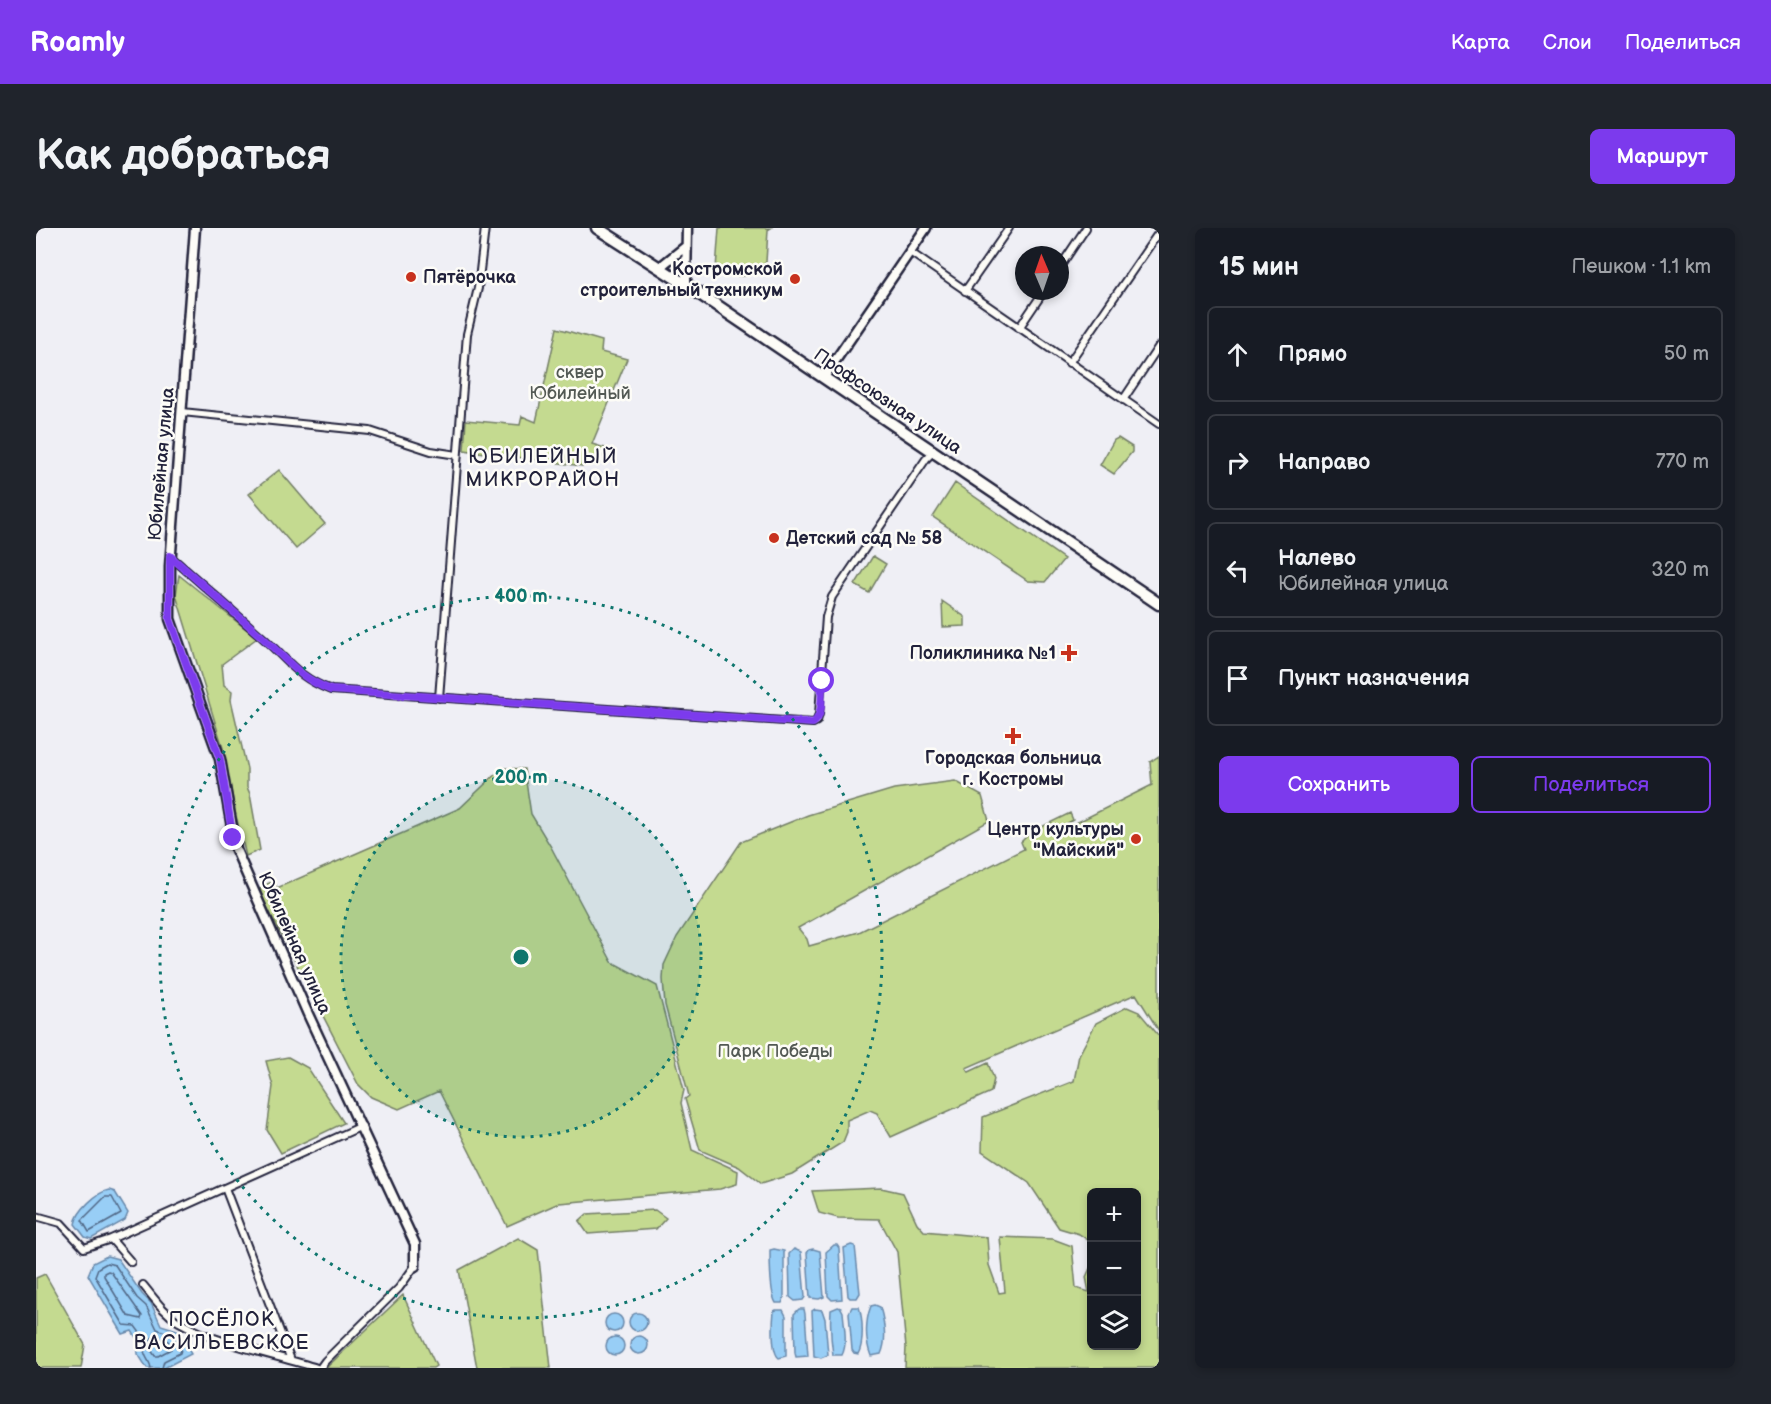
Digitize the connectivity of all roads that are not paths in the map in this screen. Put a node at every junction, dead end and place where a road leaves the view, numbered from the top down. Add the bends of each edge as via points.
1 (485, 228) edge
2 (597, 228) edge
3 (687, 228) edge
4 (926, 228) edge
5 (1009, 228) edge
6 (1086, 228) edge
7 (194, 230) edge
8 (1159, 232) edge
9 (685, 246) junction
10 (910, 252) junction
11 (1069, 254) edge
12 (660, 267) junction
13 (686, 284) junction
14 (965, 291) junction
15 (1038, 300) edge
16 (1019, 327) junction
17 (1159, 346) edge
18 (1069, 363) junction
19 (824, 377) junction
20 (1123, 400) junction
21 (182, 412) junction
22 (1159, 424) edge
23 (934, 451) junction
24 (457, 455) junction
25 (170, 556) junction
26 (1159, 604) edge
27 (439, 698) junction
28 (362, 1126) junction
29 (225, 1188) junction
30 (36, 1216) edge
31 (111, 1239) junction
32 (131, 1262) dead end
33 (415, 1266) joint
34 (143, 1285) dead end
35 (291, 1360) junction
36 (319, 1368) edge

1 - 24 street via 478,288 467,334
2 - 12 highway, Профсоюзная улица
3 - 9 street
4 - 10 street
5 - 14 street
6 - 11 street
7 - 21 street, Юбилейная улица
8 - 18 street
9 - 12 street
9 - 13 street
10 - 14 street
10 - 19 street
12 - 13 highway, Профсоюзная улица
13 - 19 highway, Профсоюзная улица
14 - 16 street
15 - 16 street
16 - 18 street
17 - 20 street
18 - 20 street
19 - 23 highway, Профсоюзная улица
20 - 22 street
21 - 24 street via 370,431
21 - 25 street, Юбилейная улица
23 - 26 highway, Профсоюзная улица
23 - 27 street via 832,597 826,617 819,714 813,723
24 - 27 street
25 - 27 street via 312,683 331,690
25 - 28 street, Юбилейная улица via 170,619 220,759 236,850
28 - 29 street
28 - 33 street, Юбилейная улица via 415,1244
29 - 31 street
29 - 35 street
30 - 31 street via 62,1223 84,1248
31 - 32 street
33 - 36 street via 399,1288
34 - 35 street via 178,1321
35 - 36 street

